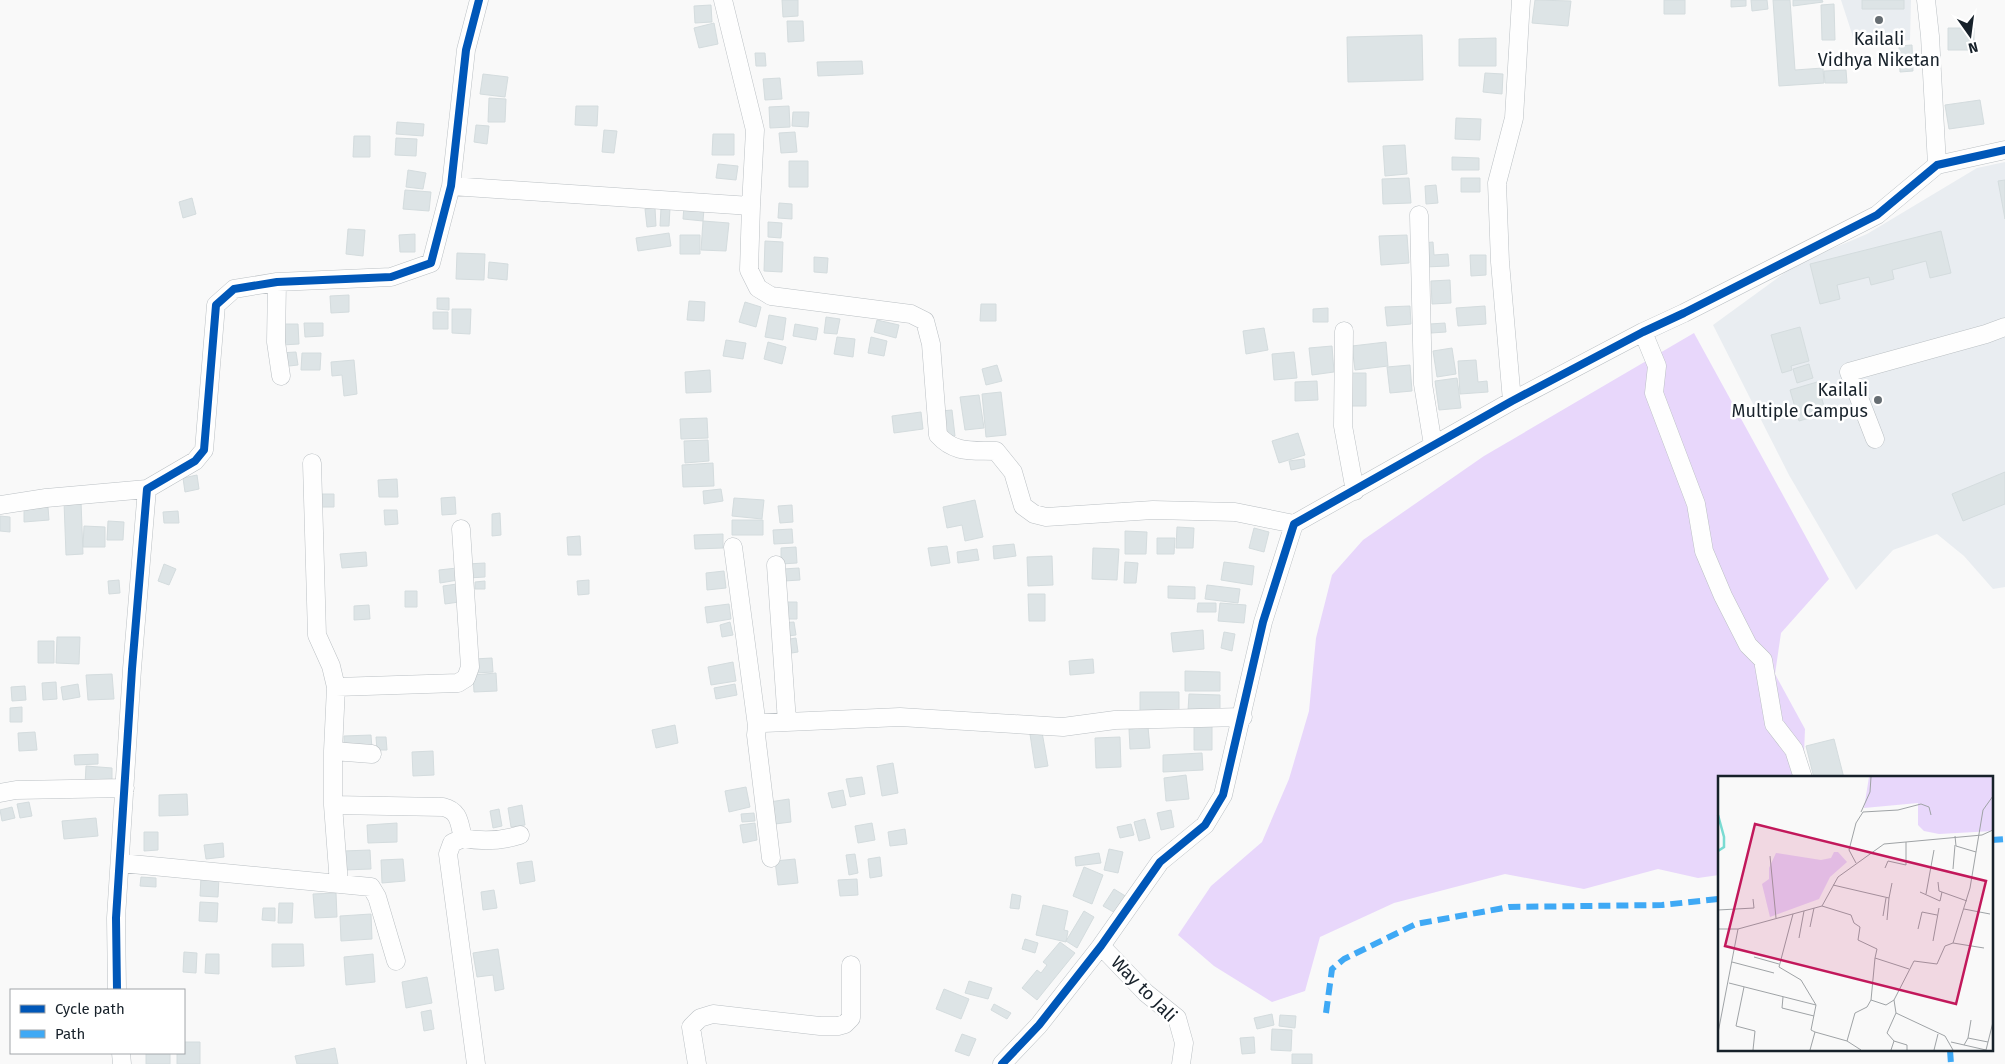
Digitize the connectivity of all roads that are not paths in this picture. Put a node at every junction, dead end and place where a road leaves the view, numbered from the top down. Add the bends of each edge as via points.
1 (479, 0) edge
2 (723, 0) edge
3 (1521, 0) edge
4 (1926, 0) edge
5 (2005, 150) edge
6 (1937, 165) junction
7 (451, 186) junction
8 (751, 206) junction
9 (1419, 215) dead end
10 (277, 282) junction
11 (2005, 327) edge
12 (1344, 331) dead end
13 (1643, 332) junction
14 (281, 376) dead end
15 (1512, 401) junction
16 (1874, 439) dead end
17 (1433, 445) junction
18 (312, 463) dead end
19 (147, 489) junction
20 (1355, 491) junction
21 (0, 505) edge
22 (1294, 524) junction
23 (460, 529) dead end
24 (733, 547) dead end
25 (776, 566) dead end
26 (336, 687) junction
27 (1243, 717) junction
28 (788, 722) junction
29 (757, 726) junction
30 (333, 751) junction
31 (372, 754) dead end
32 (1802, 776) edge
33 (126, 788) junction
34 (0, 793) edge
35 (333, 805) junction
36 (520, 835) dead end
37 (463, 838) junction
38 (771, 858) dead end
39 (121, 863) junction
40 (339, 884) junction
41 (1101, 946) junction
42 (396, 961) dead end
43 (851, 965) dead end
44 (117, 989) edge
45 (476, 1064) edge
46 (697, 1064) edge
47 (1002, 1064) edge
48 (1181, 1064) edge

1 - 7 street via 466,50
2 - 8 street via 755,130
3 - 15 street via 1514,118 1497,183
4 - 6 street
5 - 6 street
6 - 13 street via 1877,215
7 - 8 street
7 - 10 street via 431,263 391,277
8 - 22 street via 749,270 758,288 771,296 911,314 925,321 931,344 938,435 948,446 960,450 996,451 1013,472 1023,506 1034,514 1046,517 1153,510 1236,512
9 - 17 street via 1423,384
10 - 14 street via 276,342
10 - 19 street via 234,289 216,304 204,450 196,461
11 - 16 street via 1849,372
12 - 20 street via 1343,426
13 - 15 street
13 - 32 street via 1658,366 1654,393 1696,504 1704,551 1748,645 1763,660 1774,724 1794,750
15 - 17 street
17 - 20 street
18 - 26 street via 318,635
19 - 21 street
19 - 33 street
20 - 22 street
22 - 27 street via 1263,622
23 - 26 street via 470,668 466,678 458,682
24 - 29 street
25 - 28 street
26 - 30 street
27 - 28 street via 1115,720 1063,727 900,717
27 - 41 street via 1223,795 1205,825 1160,862
28 - 29 street
29 - 38 street via 766,835
30 - 31 street
30 - 35 street
33 - 34 street
33 - 39 street
35 - 37 street via 443,807 458,816
35 - 40 street
36 - 37 street via 502,840
37 - 45 street via 452,843 448,854
39 - 40 street
39 - 44 street via 116,918
40 - 42 street via 370,888 378,897
41 - 47 street via 1039,1025
41 - 48 street, Way to Jali via 1146,993 1177,1018 1184,1043
43 - 46 street via 851,1018 845,1024 820,1026 712,1014 700,1018 691,1027

